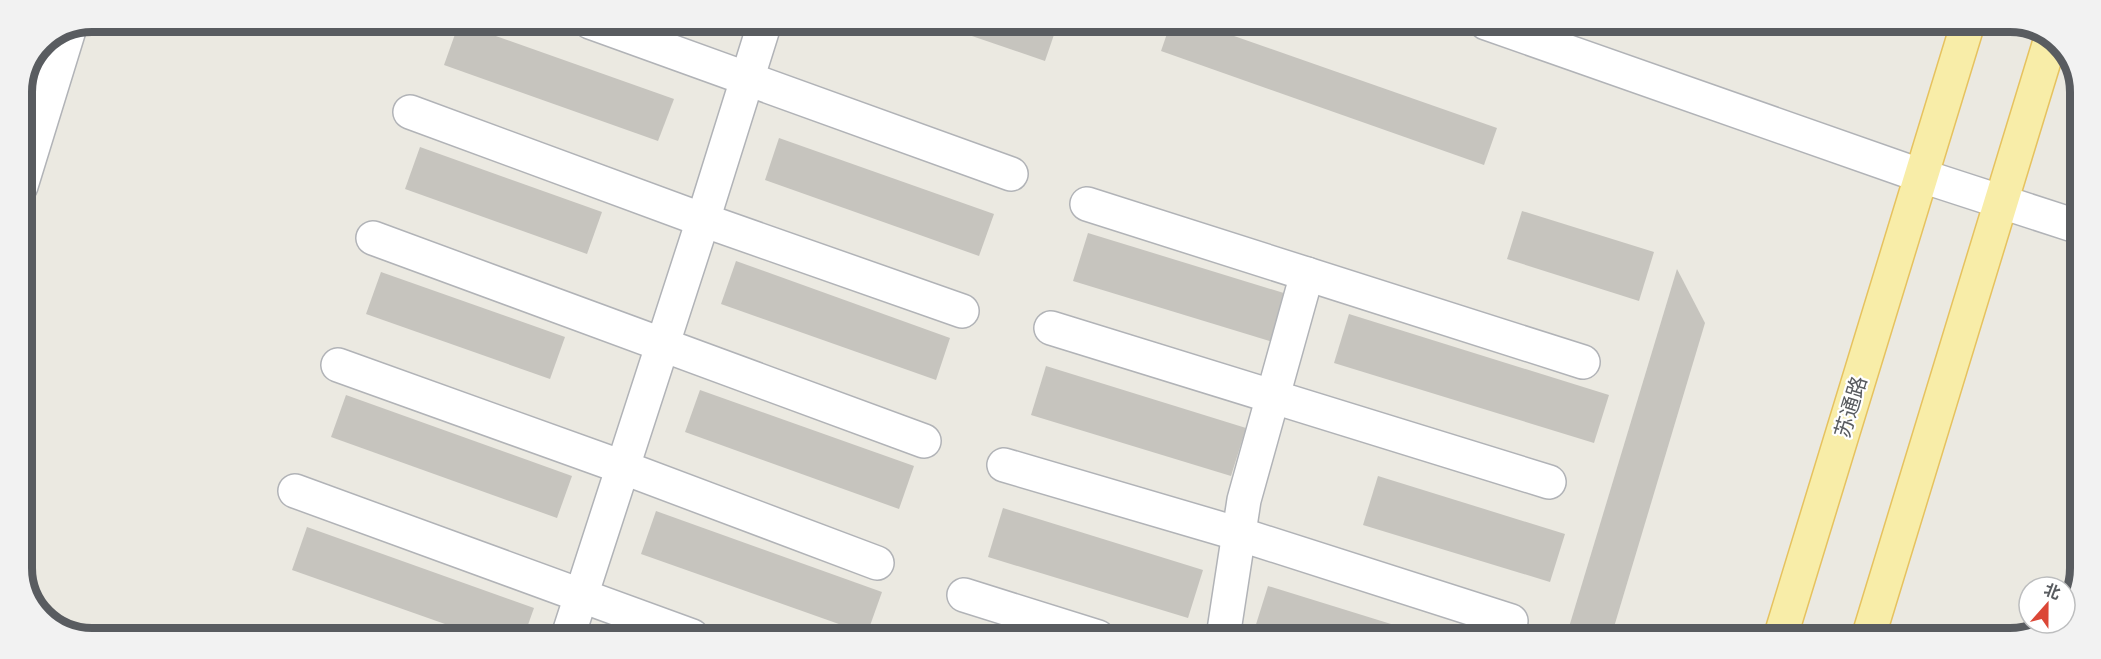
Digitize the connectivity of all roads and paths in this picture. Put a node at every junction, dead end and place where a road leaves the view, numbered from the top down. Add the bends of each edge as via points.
1 (618, 32) edge
2 (762, 32) edge
3 (1512, 32) edge
4 (1965, 32) edge
5 (67, 37) edge
6 (2049, 46) edge
7 (746, 78) junction
8 (410, 112) dead end
9 (32, 150) edge
10 (1011, 174) dead end
11 (1922, 176) junction
12 (2002, 201) junction
13 (1087, 204) dead end
14 (703, 220) junction
15 (2069, 224) edge
16 (372, 238) dead end
17 (1307, 273) junction
18 (962, 311) dead end
19 (1051, 328) dead end
20 (662, 345) junction
21 (1583, 362) dead end
22 (338, 365) dead end
23 (1272, 396) junction
24 (924, 441) dead end
25 (1004, 465) dead end
26 (622, 468) junction
27 (1549, 482) dead end
28 (295, 491) dead end
29 (1239, 534) junction
30 (877, 563) dead end
31 (964, 595) dead end
32 (581, 596) junction
33 (1511, 621) dead end
34 (571, 628) edge
35 (670, 628) edge
36 (1069, 628) edge
37 (1224, 628) edge
38 (1783, 628) edge
39 (1871, 628) edge

1 - 7 street
2 - 7 street
3 - 11 street
4 - 11 main road, 苏通路
5 - 9 street
6 - 12 main road
7 - 10 street
7 - 14 street
8 - 14 street
11 - 12 street
11 - 38 main road, 苏通路
12 - 15 street
12 - 39 main road
13 - 17 street
14 - 18 street
14 - 20 street
16 - 20 street
17 - 21 street
17 - 23 street
19 - 23 street
20 - 24 street
20 - 26 street
22 - 26 street
23 - 27 street
23 - 29 street via 1244,500
25 - 29 street
26 - 30 street
26 - 32 street
28 - 32 street
29 - 33 street
29 - 37 street
31 - 36 street
32 - 34 street
32 - 35 street

